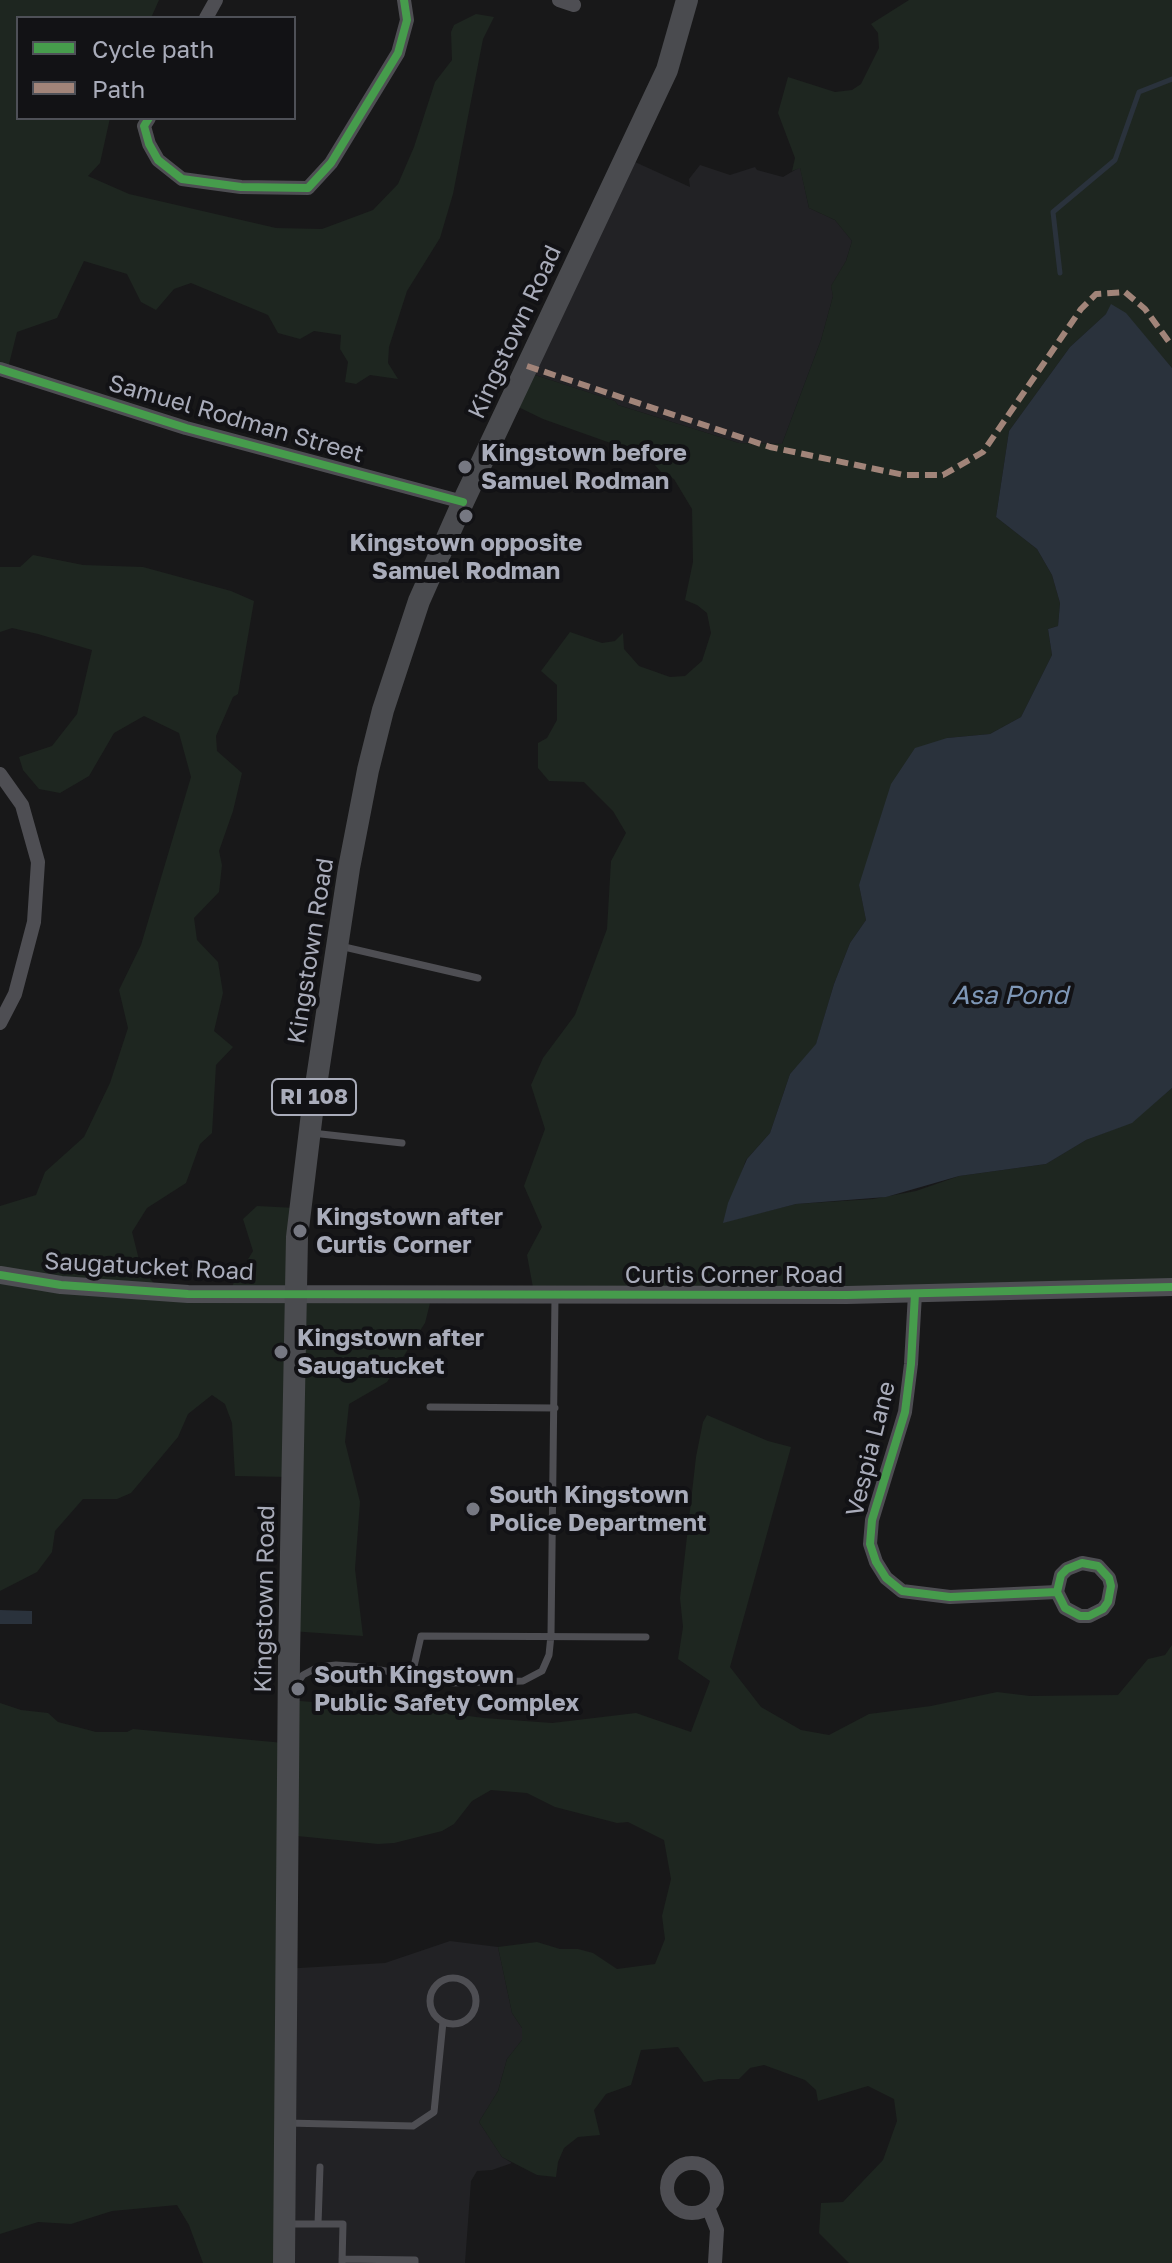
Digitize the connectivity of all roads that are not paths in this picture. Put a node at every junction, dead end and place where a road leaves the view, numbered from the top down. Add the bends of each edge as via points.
1 (404, 0) edge
2 (687, 0) edge
3 (148, 120) edge
4 (0, 369) edge
5 (463, 502) junction
6 (0, 774) edge
7 (337, 946) junction
8 (478, 978) dead end
9 (0, 1023) edge
10 (310, 1133) junction
11 (402, 1143) dead end
12 (0, 1275) edge
13 (1172, 1287) edge
14 (295, 1293) junction
15 (915, 1294) junction
16 (555, 1296) junction
17 (430, 1407) dead end
18 (555, 1408) junction
19 (1057, 1592) dead end
20 (551, 1635) junction
21 (646, 1637) dead end
22 (412, 1675) junction
23 (289, 1694) junction
24 (443, 2022) junction
25 (285, 2123) junction
26 (320, 2167) dead end
27 (708, 2207) dead end
28 (284, 2224) junction
29 (318, 2224) junction
30 (342, 2261) edge
31 (284, 2263) edge
32 (415, 2263) edge
33 (715, 2263) edge

1 - 3 street via 407,20 398,53 331,163 308,188 182,179 158,160 144,126
2 - 5 main road, Kingstown Road / RI 108 via 667,70
4 - 5 street, Samuel Rodman Street via 186,428
5 - 7 main road, Kingstown Road / RI 108 via 419,601 383,710
6 - 9 street via 22,805 38,862 34,922 15,994
7 - 8 lane
7 - 10 main road, Kingstown Road / RI 108
10 - 11 lane
10 - 14 main road, Kingstown Road / RI 108
12 - 14 street, Saugatucket Road via 188,1294
13 - 15 street, Curtis Corner Road
14 - 16 street, Curtis Corner Road
14 - 23 main road, Kingstown Road / RI 108
15 - 16 street, Curtis Corner Road
15 - 19 street, Vespia Lane via 905,1412 872,1520 870,1544 876,1562 902,1591 919,1595
16 - 18 lane
17 - 18 lane
18 - 20 lane
20 - 21 lane
20 - 22 lane via 421,1636
20 - 22 lane via 542,1671 523,1681 450,1683
22 - 23 lane via 318,1667 303,1675
23 - 25 main road, Kingstown Road / RI 108
24 - 24 lane via 459,2024 472,2016 477,2001 466,1981 451,1978 433,1990 430,2004
24 - 25 lane via 434,2112 413,2126
25 - 28 main road, Kingstown Road / RI 108
26 - 29 lane
27 - 33 street via 717,2230
28 - 29 lane
28 - 31 main road, Kingstown Road / RI 108
29 - 30 lane via 343,2224
30 - 32 lane

